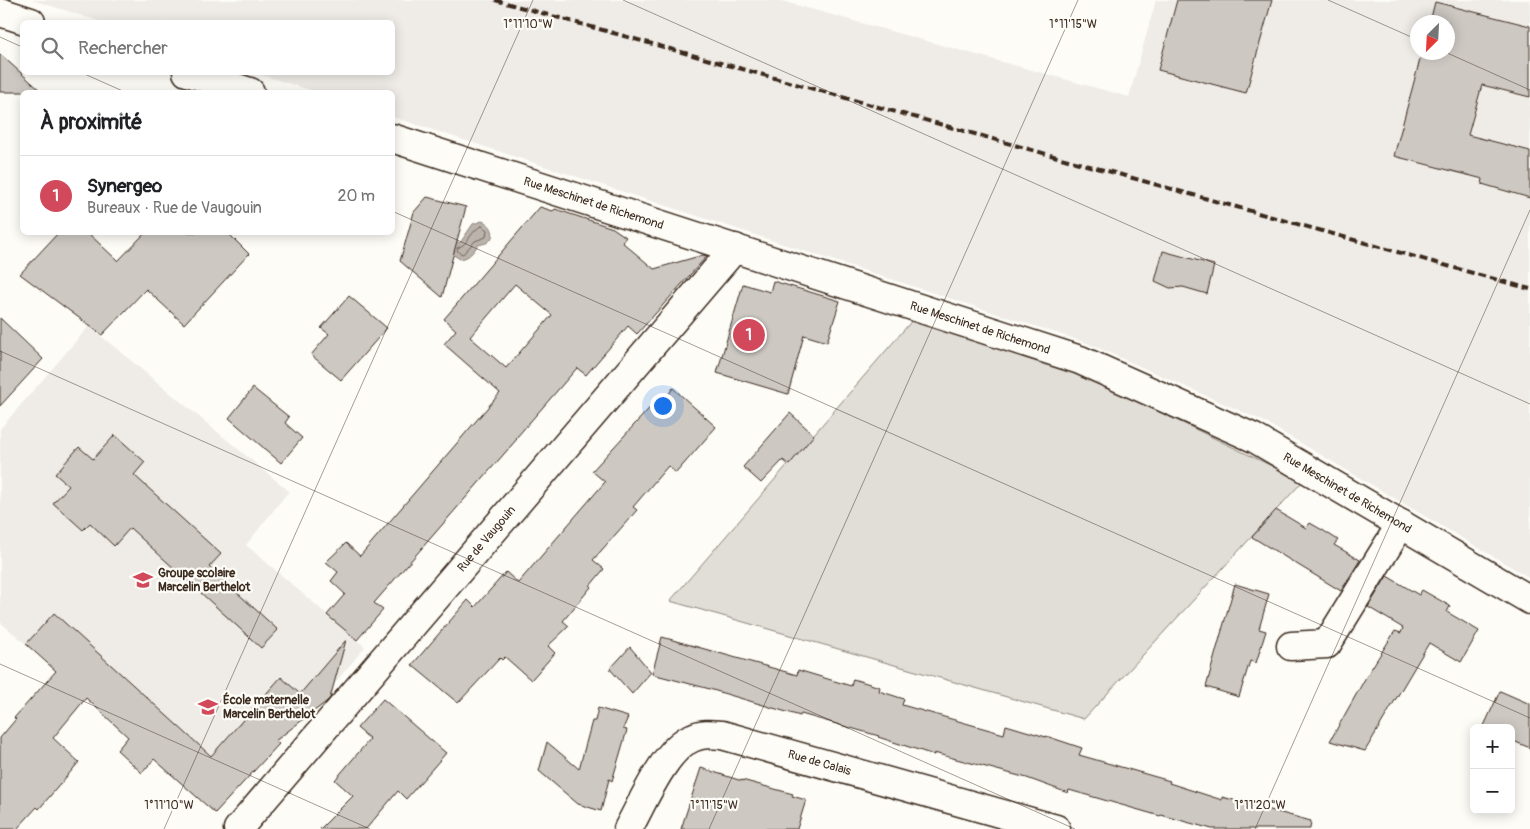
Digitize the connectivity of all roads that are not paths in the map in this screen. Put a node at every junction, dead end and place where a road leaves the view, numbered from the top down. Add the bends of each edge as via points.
1 (0, 12) edge
2 (25, 20) edge
3 (197, 75) edge
4 (244, 90) edge
5 (395, 139) edge
6 (735, 248) junction
7 (1401, 524) junction
8 (1530, 600) edge
9 (1291, 646) dead end
10 (239, 828) edge
11 (628, 829) edge
12 (1056, 829) edge

1 - 2 street
3 - 4 street
5 - 6 street, Rue Meschinet de Richemond
6 - 7 street, Rue Meschinet de Richemond via 1080,360 1254,438
6 - 10 street, Rue de Vaugouin
7 - 8 street, Rue Meschinet de Richemond
7 - 9 street via 1327,644
11 - 12 street, Rue de Calais via 665,761 691,738 707,734 722,735

